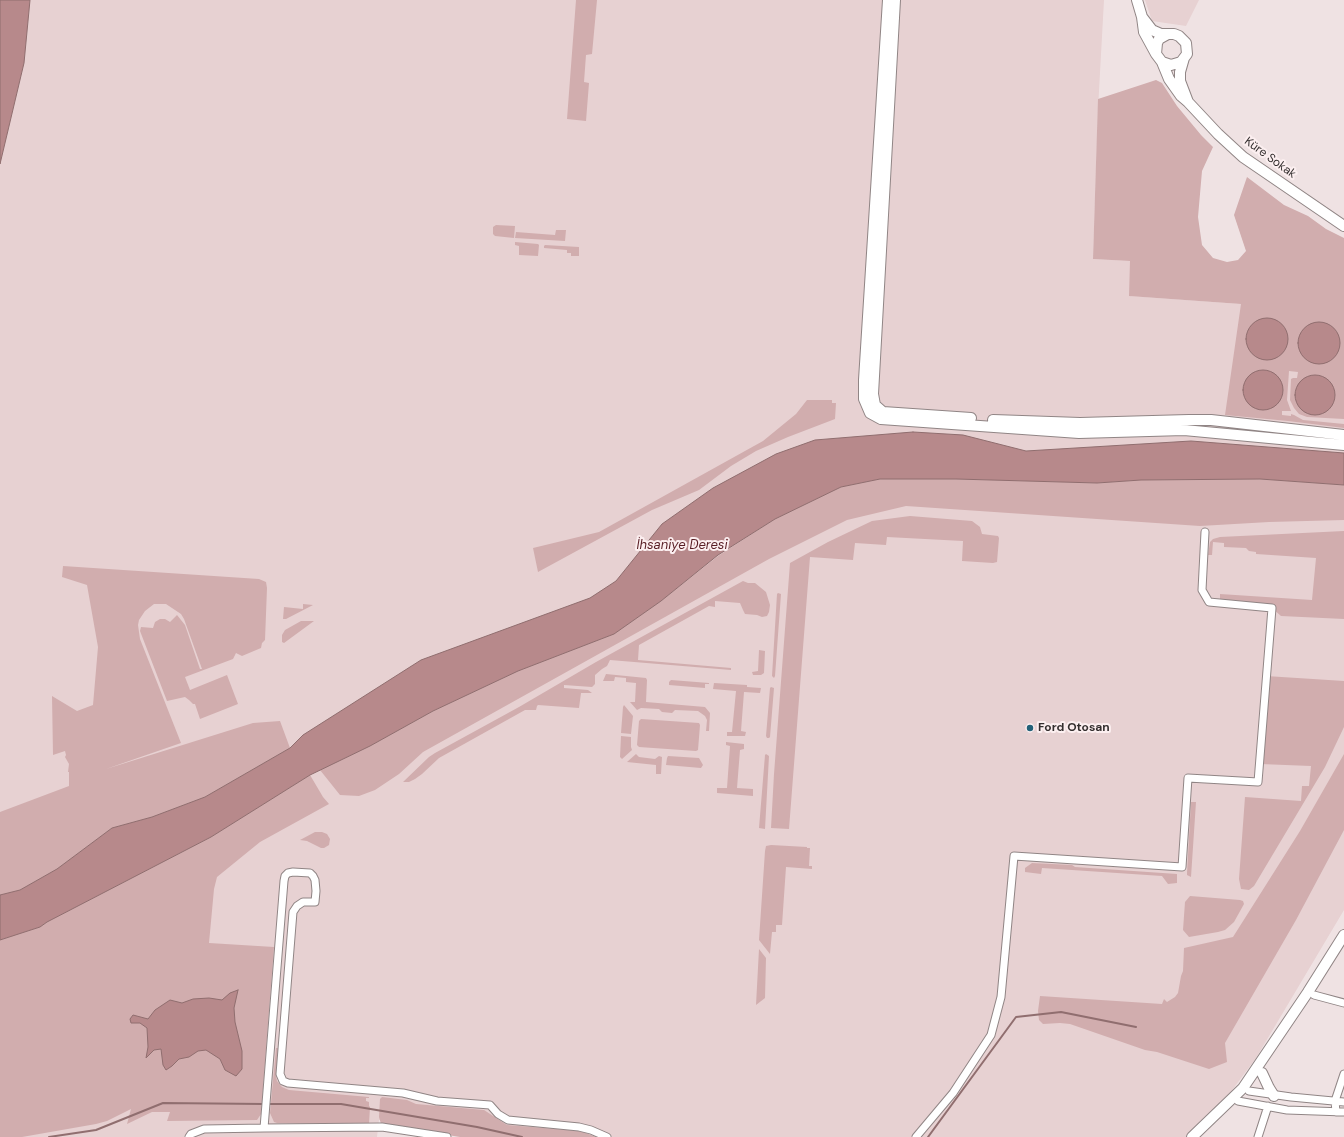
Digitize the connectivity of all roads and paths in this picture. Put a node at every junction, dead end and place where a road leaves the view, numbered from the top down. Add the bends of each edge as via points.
1 (888, 0) edge
2 (895, 0) edge
3 (1137, 0) edge
4 (1142, 17) junction
5 (1168, 34) junction
6 (1159, 58) junction
7 (1184, 58) junction
8 (1188, 102) junction
9 (1344, 226) edge
10 (1344, 435) edge
11 (1344, 445) edge
12 (1205, 532) dead end
13 (1344, 935) edge
14 (1344, 947) edge
15 (1314, 995) junction
16 (1344, 1003) edge
17 (1262, 1073) junction
18 (1344, 1074) edge
19 (1250, 1091) junction
20 (1274, 1096) junction
21 (1238, 1101) junction
22 (1335, 1101) junction
23 (1344, 1102) edge
24 (1268, 1106) junction
25 (1336, 1112) junction
26 (1344, 1112) edge
27 (264, 1128) junction
28 (189, 1137) edge
29 (447, 1137) edge
30 (607, 1137) edge
31 (916, 1137) edge
32 (1192, 1137) edge
33 (1199, 1137) edge
34 (1258, 1137) edge

1 - 11 main road via 864,380 864,399 870,413 881,419 1079,432 1184,430
2 - 10 main road via 873,394 875,405 883,412 986,420 1080,423 1211,420
3 - 4 main road, Küre Sokak
4 - 5 main road via 1152,30
4 - 6 main road, Küre Sokak via 1144,32
5 - 6 main road via 1156,44
5 - 7 main road via 1179,36 1186,43
6 - 7 main road via 1171,66
6 - 8 main road, Küre Sokak via 1169,79
7 - 8 main road via 1180,81
8 - 9 main road, Küre Sokak via 1243,157
12 - 31 street via 1202,590 1209,602 1272,608 1258,782 1188,778 1182,867 1014,856 1001,997 991,1035 953,1093
13 - 32 main road via 1243,1088
14 - 15 main road
15 - 16 street
15 - 17 main road
17 - 19 main road
17 - 20 main road
18 - 22 street
19 - 20 street
19 - 21 main road
20 - 22 street
21 - 24 street
21 - 33 main road
22 - 23 street
22 - 25 street
24 - 25 street via 1287,1110
24 - 34 street
25 - 26 street
27 - 28 street via 204,1129
27 - 29 street via 382,1127
27 - 30 street via 284,881 286,876 293,872 310,873 313,876 315,902 303,902 293,912 280,1074 283,1081 404,1093 438,1101 490,1105 508,1120 579,1127

